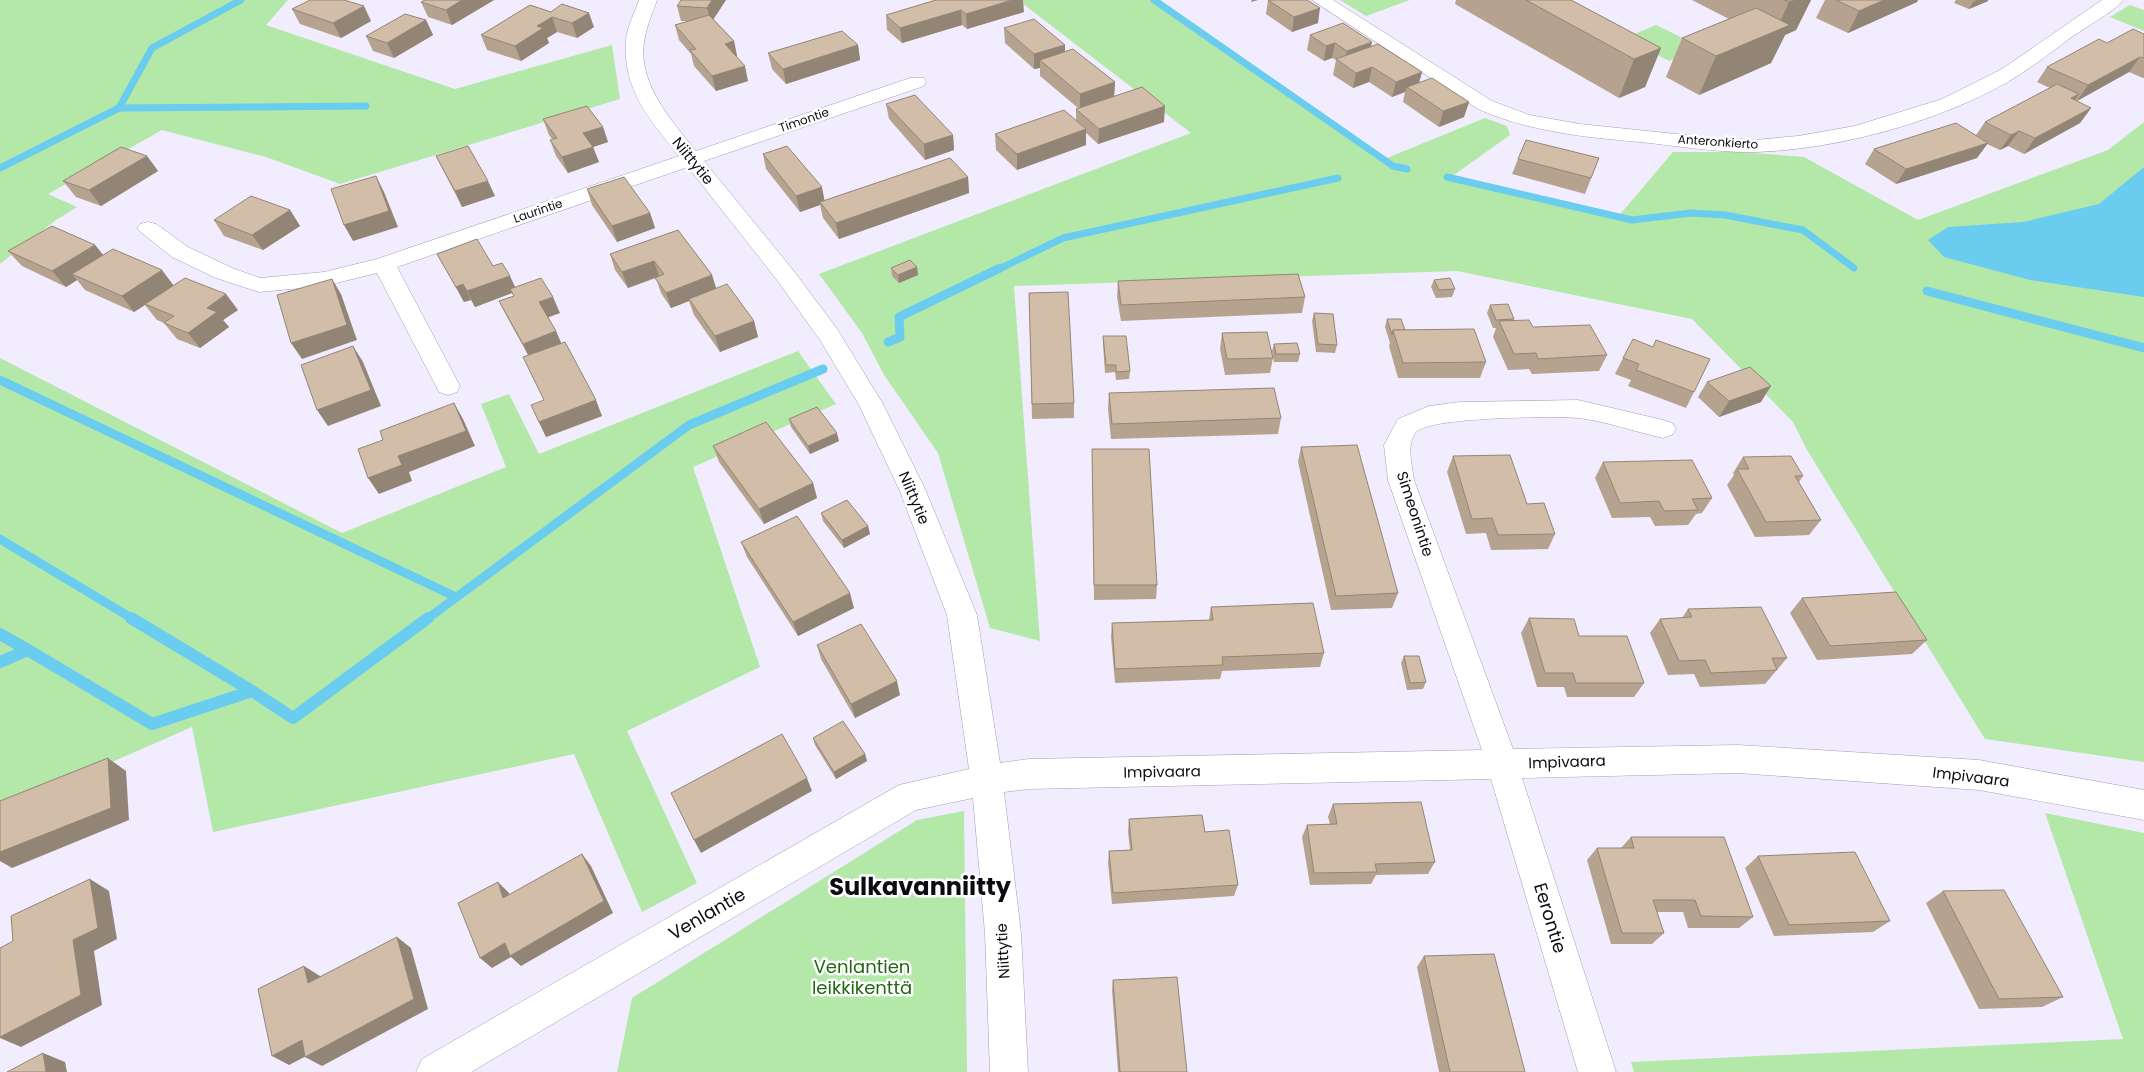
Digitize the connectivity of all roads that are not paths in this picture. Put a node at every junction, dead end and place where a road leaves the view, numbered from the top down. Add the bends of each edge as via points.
1 (648, 0) edge
2 (1321, 0) edge
3 (2114, 0) edge
4 (917, 82) dead end
5 (691, 159) junction
6 (148, 229) dead end
7 (384, 264) junction
8 (448, 386) dead end
9 (1664, 429) dead end
10 (1502, 764) junction
11 (987, 780) junction
12 (2144, 805) edge
13 (435, 1072) edge
14 (1009, 1072) edge
15 (1597, 1072) edge

1 - 5 street, Niittytie via 635,39 636,68 650,107
2 - 3 street, Anteronkierto via 1506,116 1544,126 1733,145 1771,145 1814,140 1881,124 1970,93 2031,59
4 - 5 street, Timontie
5 - 7 street, Laurintie
5 - 11 street, Niittytie via 785,275 829,336 876,412 912,489 962,614
6 - 7 street, Laurintie via 180,252 259,285 324,279
7 - 8 street
9 - 10 street, Simeonintie via 1578,409 1460,411 1429,414 1407,425 1397,445 1401,480
10 - 11 street, Impivaara via 1029,774
10 - 12 street, Impivaara via 1738,759 1857,766 1979,776
10 - 15 street, Eerontie
11 - 13 street, Venlantie via 910,796
11 - 14 street, Niittytie via 1003,933

